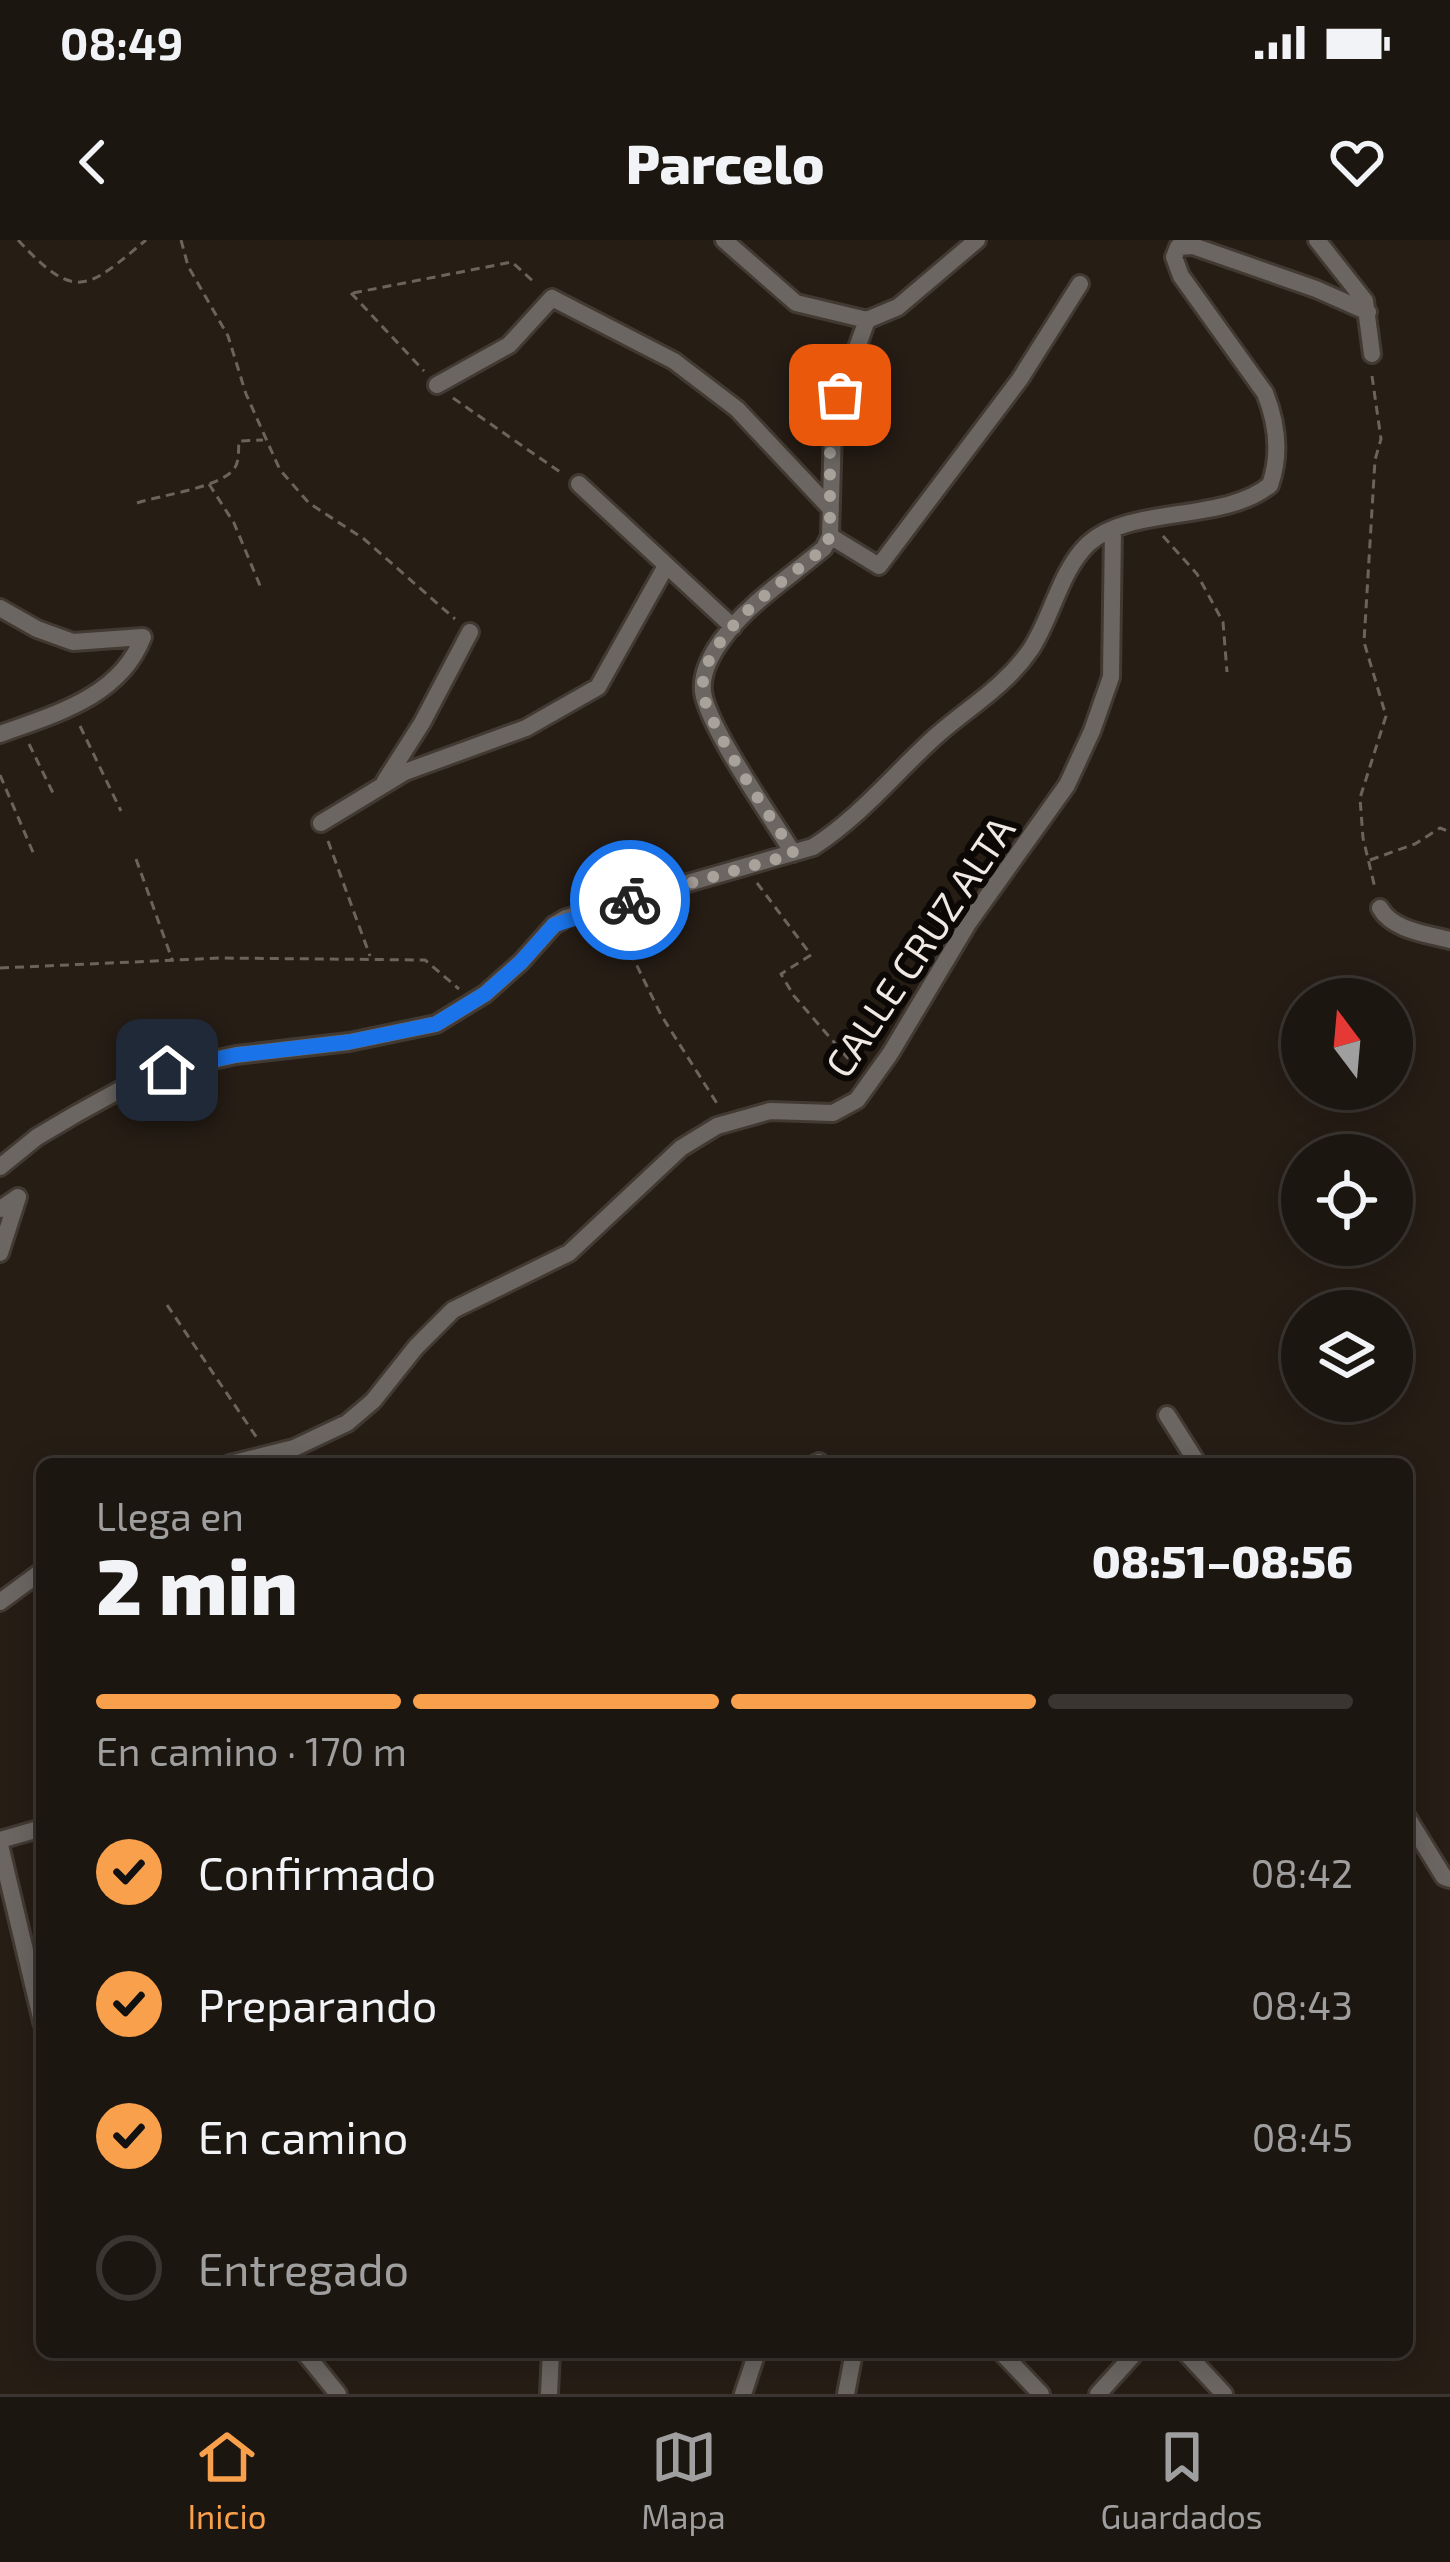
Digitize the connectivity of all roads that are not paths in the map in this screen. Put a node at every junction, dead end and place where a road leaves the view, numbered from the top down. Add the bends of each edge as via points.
1 (724, 240) edge
2 (977, 240) edge
3 (1317, 240) edge
4 (1080, 284) dead end
5 (1367, 312) junction
6 (867, 320) junction
7 (1372, 354) road end
8 (437, 385) dead end
9 (579, 484) dead end
10 (831, 508) junction
11 (1113, 529) junction
12 (830, 536) junction
13 (666, 566) junction
14 (0, 608) edge
15 (733, 627) junction
16 (470, 632) road end
17 (0, 734) edge
18 (381, 787) junction
19 (321, 823) road end
20 (794, 854) junction
21 (1380, 908) road end
22 (1450, 940) edge
23 (0, 1167) edge
24 (0, 1209) edge
25 (0, 1253) edge
26 (1166, 1415) dead end
27 (253, 1458) edge
28 (1194, 1458) edge
29 (36, 1576) edge
30 (0, 1603) edge
31 (1413, 1826) edge
32 (36, 1830) edge
33 (0, 1842) edge
34 (1450, 1879) edge
35 (6, 1899) edge
36 (36, 2002) edge
37 (309, 2358) edge
38 (551, 2358) edge
39 (755, 2358) edge
40 (853, 2358) edge
41 (1007, 2358) edge
42 (1131, 2358) edge
43 (1191, 2358) edge
44 (338, 2394) edge
45 (550, 2394) edge
46 (743, 2394) edge
47 (845, 2394) edge
48 (1041, 2394) edge
49 (1098, 2394) edge
50 (1224, 2394) edge

1 - 6 street via 796,303
2 - 6 street via 898,307
3 - 5 street
4 - 12 street via 1020,379 880,566
5 - 7 street
5 - 11 street via 1193,246 1178,248 1181,276 1265,393 1278,437 1275,471 1259,495
6 - 10 street via 833,428
8 - 10 street via 509,345 552,298 690,373
9 - 13 street
10 - 12 street
11 - 20 street via 1076,558 1032,647 985,701 938,734 834,833
11 - 27 street, CALLE CRUZ ALTA via 1111,677 1093,731 1067,785 857,1100 833,1113 770,1111 728,1121 681,1148 569,1253 454,1310 347,1423
12 - 15 street
13 - 15 street
13 - 18 street via 598,687 526,728
14 - 17 street via 73,642 143,637 132,662 91,698
15 - 20 street via 708,662 703,693
16 - 18 street
18 - 19 street
20 - 23 street via 554,925 474,1002 436,1024 236,1055 136,1082
21 - 22 street via 1408,928
24 - 25 street via 18,1197
26 - 28 street
29 - 30 street
31 - 34 street
32 - 33 street
33 - 35 street
35 - 36 street
37 - 44 street
38 - 45 street
39 - 46 street
40 - 47 street
41 - 48 street
42 - 49 street
43 - 50 street

